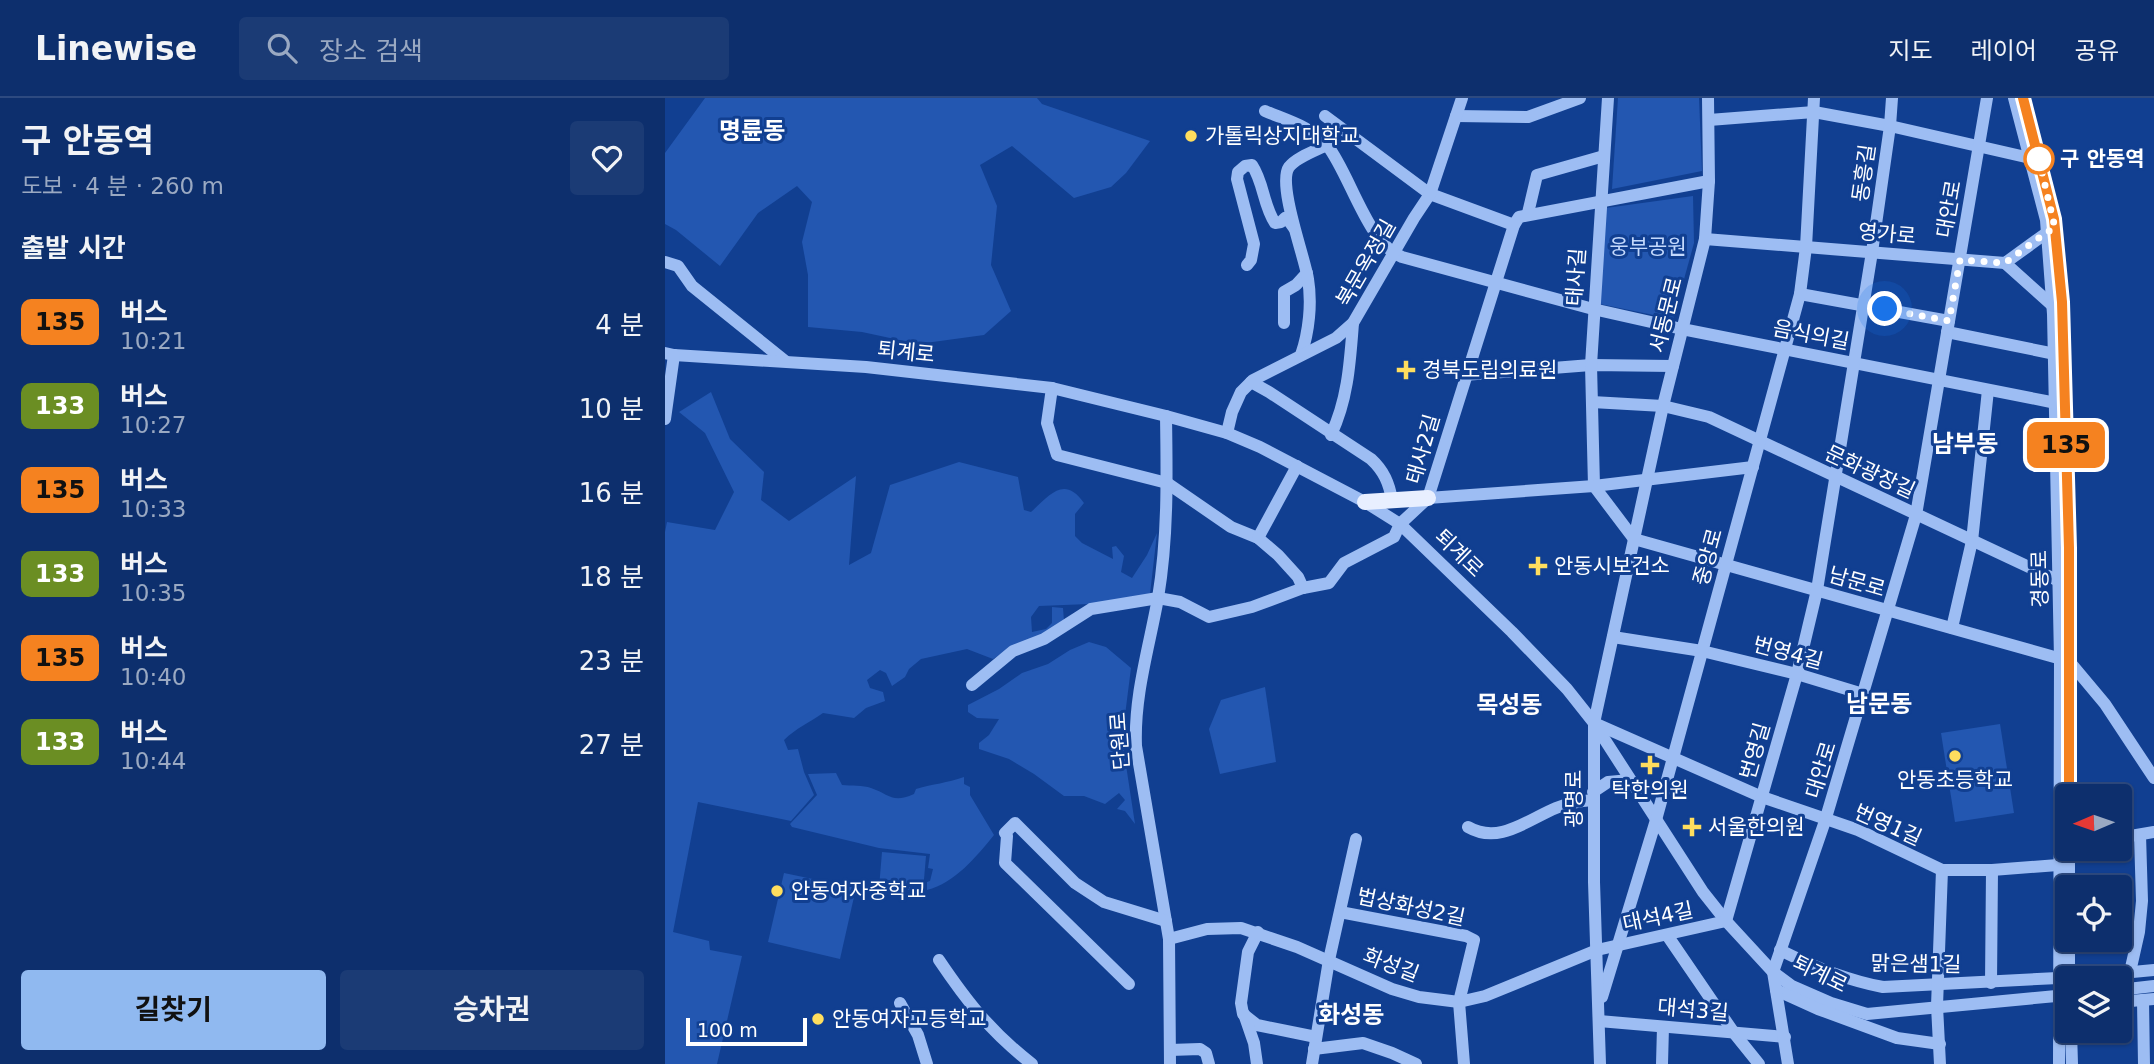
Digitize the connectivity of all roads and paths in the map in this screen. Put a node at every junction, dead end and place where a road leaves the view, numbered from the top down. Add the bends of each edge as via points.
1 (1462, 98) edge
2 (1580, 98) edge
3 (1608, 98) edge
4 (1708, 98) edge
5 (1814, 98) edge
6 (1892, 98) edge
7 (1987, 98) edge
8 (2014, 98) edge
9 (2023, 98) edge
10 (1265, 111) dead end
11 (1814, 112) junction
12 (1325, 116) dead end
13 (1456, 116) junction
14 (1709, 120) junction
15 (1890, 125) junction
16 (1327, 145) junction
17 (1979, 146) junction
18 (1604, 156) junction
19 (2030, 158) junction
20 (1709, 181) junction
21 (1430, 194) junction
22 (1600, 201) junction
23 (1528, 213) junction
24 (1514, 225) junction
25 (1294, 228) junction
26 (2051, 230) junction
27 (1705, 239) junction
28 (1806, 247) junction
29 (1872, 252) junction
30 (1393, 254) junction
31 (1960, 260) junction
32 (665, 262) edge
33 (2005, 263) junction
34 (1247, 265) dead end
35 (1307, 273) junction
36 (1495, 282) junction
37 (1800, 294) junction
38 (1863, 305) junction
39 (2053, 306) junction
40 (1593, 309) junction
41 (1284, 323) dead end
42 (1353, 323) junction
43 (1948, 326) junction
44 (1682, 329) junction
45 (1785, 349) junction
46 (669, 354) edge
47 (2055, 354) junction
48 (1301, 355) junction
49 (785, 361) junction
50 (1854, 363) junction
51 (1591, 365) junction
52 (1673, 366) junction
53 (1465, 375) junction
54 (1939, 380) junction
55 (1251, 382) junction
56 (1052, 388) junction
57 (1988, 390) junction
58 (1592, 401) junction
59 (2056, 403) junction
60 (1663, 406) junction
61 (1166, 416) junction
62 (665, 419) edge
63 (1227, 433) junction
64 (1331, 435) junction
65 (1759, 441) junction
66 (1297, 466) junction
67 (1753, 467) junction
68 (1836, 477) junction
69 (1647, 479) junction
70 (1167, 484) junction
71 (1594, 486) junction
72 (1427, 498) junction
73 (1392, 500) junction
74 (1365, 502) junction
75 (1916, 515) junction
76 (1400, 524) junction
77 (1258, 538) junction
78 (1635, 539) junction
79 (1972, 541) junction
80 (1726, 565) junction
81 (2059, 580) junction
82 (1303, 588) junction
83 (1817, 590) junction
84 (1158, 598) junction
85 (1887, 610) junction
86 (1952, 628) junction
87 (1613, 637) junction
88 (1702, 651) junction
89 (2065, 660) junction
90 (1797, 674) junction
91 (972, 685) dead end
92 (1863, 694) junction
93 (1594, 723) junction
94 (1673, 759) junction
95 (2154, 778) edge
96 (1630, 780) junction
97 (2069, 784) edge
98 (1593, 796) junction
99 (1762, 797) junction
100 (1656, 820) junction
101 (1825, 821) junction
102 (1468, 827) dead end
103 (2154, 832) edge
104 (2140, 835) junction
105 (2132, 836) edge
106 (1356, 839) dead end
107 (2059, 864) junction
108 (1941, 870) junction
109 (1992, 870) junction
110 (1340, 912) junction
111 (1166, 921) junction
112 (1726, 921) junction
113 (1258, 932) junction
114 (1667, 935) junction
115 (1169, 939) junction
116 (1620, 945) junction
117 (1597, 950) junction
118 (1780, 950) junction
119 (939, 960) dead end
120 (1329, 960) junction
121 (2064, 966) edge
122 (2131, 966) edge
123 (2154, 970) edge
124 (1773, 972) junction
125 (2132, 972) edge
126 (2055, 979) edge
127 (1991, 983) junction
128 (1129, 984) dead end
129 (1938, 985) junction
130 (2154, 986) edge
131 (2132, 988) edge
132 (1776, 990) junction
133 (2055, 996) edge
134 (2149, 1000) edge
135 (1459, 1002) junction
136 (899, 1003) dead end
137 (1599, 1005) junction
138 (1937, 1006) junction
139 (1243, 1014) junction
140 (1599, 1021) junction
141 (1663, 1027) junction
142 (1734, 1033) junction
143 (1785, 1037) junction
144 (1315, 1043) junction
145 (2060, 1043) edge
146 (2071, 1043) edge
147 (1940, 1044) junction
148 (1170, 1050) junction
149 (927, 1064) edge
150 (1032, 1064) edge
151 (1170, 1064) edge
152 (1209, 1064) edge
153 (1257, 1064) edge
154 (1312, 1064) edge
155 (1416, 1064) edge
156 (1464, 1064) edge
157 (1600, 1064) edge
158 (1663, 1064) edge
159 (1759, 1064) edge
160 (1789, 1064) edge
161 (1940, 1064) edge
162 (2059, 1064) edge
163 (2071, 1064) edge
164 (2144, 1064) edge

1 - 13 street, 북문옥정길
2 - 13 street via 1528,117
3 - 18 street, 태사길
4 - 14 street, 서동문로
5 - 11 street, 중앙로
6 - 15 street, 동흥길
7 - 17 street, 대안로
8 - 19 street, 경동로
9 - 26 street, 경동로
10 - 16 street via 1309,130
11 - 14 street
11 - 15 street
11 - 28 street, 중앙로
12 - 21 street
13 - 21 street, 북문옥정길
14 - 20 street, 서동문로
15 - 17 street
15 - 29 street, 동흥길
16 - 25 street via 1298,160 1286,175
16 - 30 street via 1371,228
17 - 19 street
17 - 31 street, 대안로
18 - 22 street, 태사길
18 - 23 street via 1537,175
19 - 26 street, 경동로
20 - 22 street
20 - 27 street, 서동문로
21 - 24 street
21 - 30 street, 북문옥정길
22 - 23 street
22 - 40 street, 태사길
23 - 24 street
24 - 36 street, 태사2길
25 - 34 street via 1285,218 1275,223 1260,176 1252,165 1245,166 1237,179 1254,244
25 - 35 street
26 - 33 street
26 - 39 street, 경동로
26 - 89 street, 경동로 via 2063,314
27 - 28 street, 영가로
27 - 44 street, 서동문로
28 - 29 street, 영가로
28 - 37 street, 중앙로
29 - 31 street, 영가로
29 - 38 street, 동흥길
30 - 36 street
30 - 42 street, 북문옥정길
31 - 33 street, 영가로
31 - 43 street, 대안로
32 - 49 street via 678,266 692,286
33 - 39 street
35 - 41 street via 1284,292
35 - 48 street via 1308,323
36 - 40 street, 음식의길
36 - 53 street, 태사2길
37 - 38 street
37 - 45 street, 중앙로
38 - 43 street
38 - 50 street, 동흥길
39 - 47 street, 경동로
40 - 44 street, 음식의길
40 - 51 street, 태사길
42 - 48 street, 북문옥정길 via 1336,338
42 - 64 street via 1342,412
43 - 47 street
43 - 54 street, 대안로
44 - 45 street, 음식의길
44 - 52 street, 서동문로
45 - 50 street, 음식의길
45 - 65 street, 중앙로
46 - 49 street, 퇴계로
46 - 62 street
47 - 59 street, 경동로
48 - 55 street, 북문옥정길
49 - 56 street, 퇴계로
50 - 54 street, 음식의길
50 - 68 street, 동흥길
51 - 52 street
51 - 53 street
51 - 58 street, 태사길
52 - 60 street, 서동문로
53 - 72 street, 태사2길
54 - 57 street, 음식의길
54 - 75 street, 대안로
55 - 63 street, 북문옥정길 via 1241,392
55 - 64 street
56 - 61 street, 퇴계로
56 - 70 street via 1047,423 1057,455
57 - 59 street, 음식의길
57 - 79 street
58 - 60 street
58 - 71 street, 태사길
59 - 81 street, 경동로
60 - 65 street, 문화광장길 via 1709,416
60 - 69 street, 서동문로
61 - 63 street, 퇴계로
61 - 70 street, 단원로
63 - 66 street, 퇴계로
64 - 73 street via 1382,470
65 - 67 street, 중앙로
65 - 68 street, 문화광장길
66 - 74 street, 퇴계로
66 - 77 street
67 - 69 street, 태사2길
67 - 80 street, 중앙로
68 - 75 street, 문화광장길
68 - 83 street, 번영길
69 - 71 street, 태사2길
69 - 78 street, 서동문로
70 - 77 street via 1231,527
70 - 84 street, 단원로
71 - 72 street, 태사2길
71 - 78 street
72 - 73 main road
72 - 76 street
73 - 74 main road
74 - 76 street, 퇴계로
75 - 79 street, 문화광장길
75 - 85 street, 대안로
76 - 82 street via 1394,537 1344,563 1329,583
76 - 93 street, 퇴계로 via 1567,688
77 - 82 street via 1291,569
78 - 80 street, 남문로
78 - 87 street, 광명로
79 - 81 street, 문화광장길
79 - 86 street
80 - 83 street, 남문로
80 - 88 street, 중앙로
81 - 89 street, 경동로
82 - 84 street via 1209,617 1180,602
83 - 85 street, 남문로
83 - 90 street, 번영길
84 - 91 street via 1091,609 1044,639 1013,651
84 - 111 street, 단원로 via 1135,716
85 - 86 street, 남문로
85 - 92 street, 대안로
86 - 89 street, 남문로
87 - 88 street
87 - 93 street, 광명로
88 - 90 street, 번영4길
88 - 94 street, 중앙로
89 - 95 street via 2105,704
89 - 97 street, 경동로
89 - 107 street, 경동로
90 - 92 street, 번영4길
90 - 99 street, 번영길
92 - 101 street, 대안로
93 - 94 street, 번영1길
93 - 96 street, 퇴계로
93 - 98 street, 광명로
94 - 99 street, 번영1길
94 - 100 street, 중앙로
96 - 98 street via 1608,782
96 - 100 street, 퇴계로
98 - 102 street via 1557,807 1505,833 1479,834
98 - 117 street, 광명로
99 - 101 street, 번영1길
99 - 112 street, 번영길
100 - 112 street, 퇴계로
100 - 116 street, 중앙로
101 - 108 street, 번영1길 via 1858,830
101 - 118 street, 대안로
103 - 104 street
104 - 105 street
104 - 122 street via 2142,901
106 - 110 street, 법상화성2길
107 - 109 street, 번영1길
107 - 121 street, 경동로
108 - 109 street, 번영1길
108 - 129 street
109 - 127 street
110 - 120 street, 법상화성2길
110 - 135 street, 법상화성2길 via 1474,940
111 - 115 street, 단원로
111 - 128 street via 1104,902 1075,883 1015,823 1005,834 1005,863
112 - 114 street, 대석4길
112 - 124 street, 퇴계로
113 - 115 street, 화성길 via 1227,927
113 - 120 street, 화성길
113 - 139 street via 1248,952
114 - 116 street, 대석4길
114 - 142 street
115 - 148 street, 단원로
116 - 117 street, 대석4길
116 - 137 street, 중앙로
117 - 135 street, 화성길 via 1485,996
117 - 137 street, 광명로
118 - 124 street, 대안로
118 - 129 street, 맑은샘1길 via 1856,982 1883,987
119 - 150 street via 969,1005 1005,1044
120 - 135 street, 화성길 via 1392,989
120 - 144 street, 법상화성2길
123 - 125 street, 맑은샘1길
124 - 132 street, 대안로
124 - 138 street, 퇴계로 via 1831,1003 1867,1014
126 - 127 street, 맑은샘1길
127 - 129 street, 맑은샘1길
129 - 138 street
130 - 131 street
132 - 143 street, 대안로
132 - 147 street via 1898,1038
133 - 138 street, 퇴계로
134 - 164 street
135 - 156 street
136 - 149 street via 918,1035
137 - 140 street, 광명로
138 - 147 street
139 - 144 street via 1257,1025
139 - 153 street
140 - 141 street, 대석3길
140 - 157 street, 광명로
141 - 142 street, 대석3길
141 - 158 street
142 - 143 street, 대석3길
142 - 159 street
143 - 160 street, 대안로
144 - 154 street, 법상화성2길
144 - 155 street via 1363,1043
145 - 162 street, 경동로
146 - 163 street
147 - 161 street
148 - 151 street, 단원로
148 - 152 street via 1200,1049

